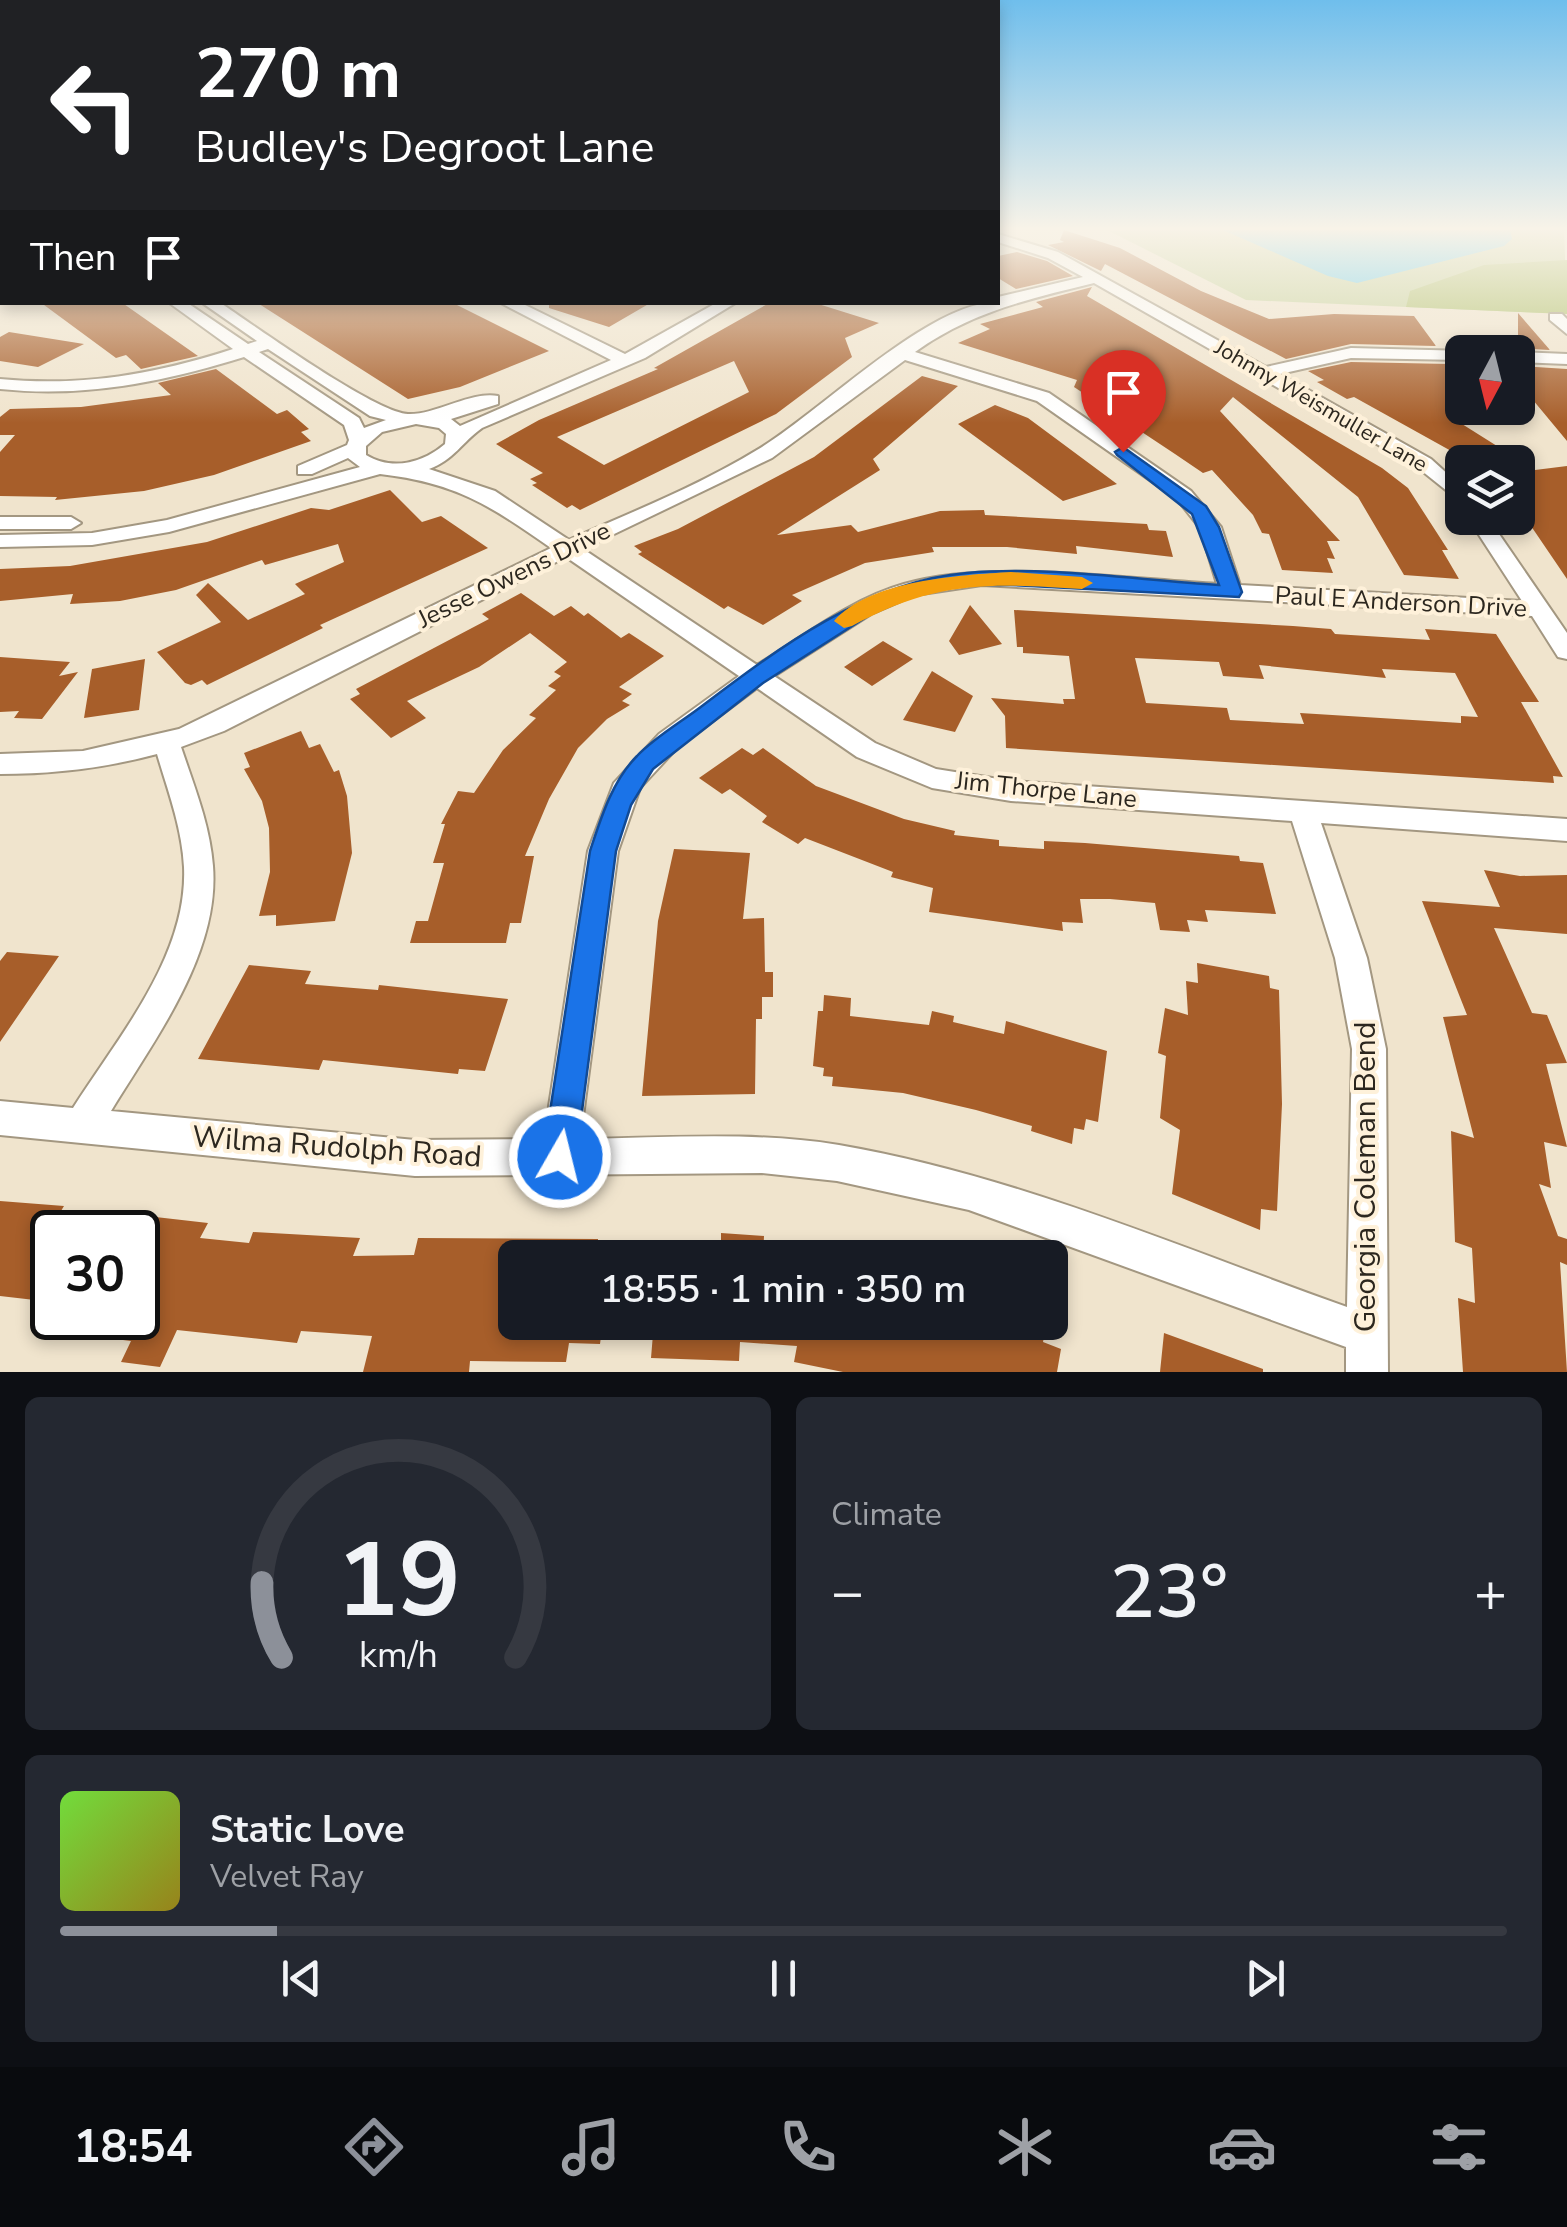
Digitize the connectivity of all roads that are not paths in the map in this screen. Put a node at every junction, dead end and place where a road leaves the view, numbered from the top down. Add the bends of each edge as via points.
1 (1029, 294) edge
2 (1124, 294) edge
3 (1000, 301) edge
4 (179, 305) edge
5 (212, 305) edge
6 (512, 305) edge
7 (695, 305) edge
8 (724, 305) edge
9 (988, 305) edge
10 (269, 344) junction
11 (246, 351) junction
12 (903, 354) junction
13 (1445, 355) edge
14 (616, 356) junction
15 (1535, 358) edge
16 (1567, 359) edge
17 (1263, 373) junction
18 (0, 384) edge
19 (407, 419) junction
20 (432, 419) junction
21 (357, 444) junction
22 (454, 444) junction
23 (379, 468) junction
24 (406, 468) junction
25 (1445, 482) edge
26 (488, 495) junction
27 (0, 522) edge
28 (1489, 535) edge
29 (0, 542) edge
30 (568, 547) junction
31 (1231, 592) junction
32 (1540, 610) junction
33 (1567, 652) edge
34 (755, 677) junction
35 (167, 743) junction
36 (0, 764) edge
37 (1303, 812) junction
38 (1567, 830) edge
39 (0, 1118) edge
40 (82, 1126) junction
41 (560, 1157) junction
42 (1366, 1334) junction
43 (1366, 1372) edge

1 - 3 street, Jesse Owens Drive
2 - 17 street, Johnny Weismuller Lane
4 - 11 street
5 - 10 street
6 - 14 street
7 - 14 street
8 - 14 street
9 - 12 street, Jesse Owens Drive via 954,318
10 - 11 street
10 - 19 street via 376,412
11 - 18 street via 107,387
11 - 21 street via 352,422
12 - 30 street, Jesse Owens Drive via 790,440
12 - 31 street via 1043,397 1184,495 1210,527
13 - 17 street via 1351,353
14 - 20 street
14 - 22 street via 478,422
15 - 16 street
17 - 25 street, Johnny Weismuller Lane via 1424,463
19 - 20 street
19 - 21 street via 374,428
20 - 22 street, Jim Thorpe Lane via 450,426
21 - 23 street via 360,460
21 - 27 street via 326,464 180,508 92,522
22 - 24 street via 432,462
22 - 26 street, Jim Thorpe Lane via 455,462
23 - 24 street
23 - 29 street via 168,526 92,539
24 - 26 street, Jim Thorpe Lane
26 - 30 street, Jim Thorpe Lane
28 - 32 street
30 - 34 street, Jim Thorpe Lane
30 - 35 street, Jesse Owens Drive
31 - 32 street, Paul E Anderson Drive
31 - 34 street, Paul E Anderson Drive via 1011,578 928,585 863,609
32 - 33 street
34 - 37 street, Jim Thorpe Lane via 866,750 932,778 1011,791
34 - 41 street, Paul E Anderson Drive via 645,762 609,828
35 - 36 street, Jesse Owens Drive via 98,759
35 - 40 street via 195,842 199,895 181,954
37 - 38 street, Jim Thorpe Lane
37 - 42 street, Georgia Coleman Bend via 1366,1014
39 - 40 street, Wilma Rudolph Road
40 - 41 street, Wilma Rudolph Road via 398,1157
41 - 42 street, Wilma Rudolph Road via 762,1155 903,1174 1066,1224
42 - 43 street, Georgia Coleman Bend

